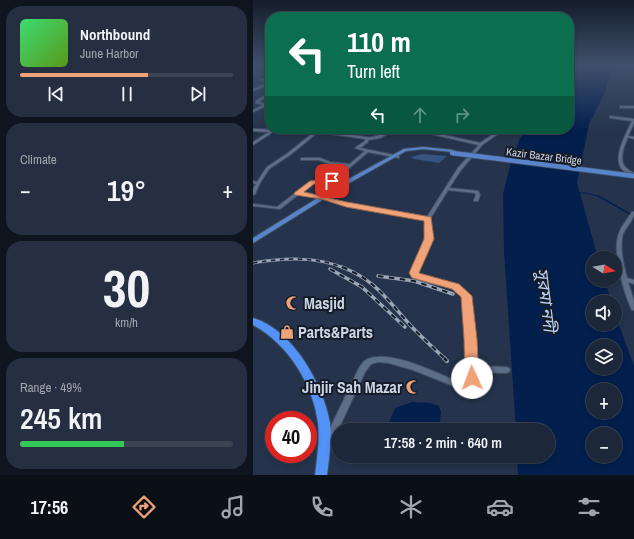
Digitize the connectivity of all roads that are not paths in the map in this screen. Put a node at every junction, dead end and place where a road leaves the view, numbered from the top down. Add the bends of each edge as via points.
1 (265, 96) edge
2 (265, 105) edge
3 (265, 105) edge
4 (621, 107) dead end
5 (634, 107) edge
6 (253, 111) edge
7 (611, 117) dead end
8 (634, 120) edge
9 (253, 130) edge
10 (265, 131) edge
11 (268, 134) edge
12 (314, 134) edge
13 (341, 134) edge
14 (385, 134) edge
15 (444, 134) edge
16 (496, 134) edge
17 (627, 136) junction
18 (634, 138) edge
19 (367, 139) junction
20 (253, 144) edge
21 (481, 144) junction
22 (367, 151) junction
23 (396, 156) junction
24 (302, 159) dead end
25 (350, 165) junction
26 (634, 175) edge
27 (255, 182) edge
28 (447, 189) junction
29 (298, 193) junction
30 (253, 194) edge
31 (324, 198) junction
32 (476, 200) dead end
33 (253, 205) edge
34 (633, 215) edge
35 (428, 219) junction
36 (253, 241) edge
37 (253, 244) edge
38 (626, 280) junction
39 (634, 282) edge
40 (634, 308) edge
41 (254, 323) edge
42 (471, 369) junction
43 (506, 370) dead end
44 (324, 450) junction
45 (321, 475) edge

1 - 3 street via 257,102
2 - 6 street
4 - 5 street
7 - 8 street
8 - 17 street
9 - 10 street
11 - 20 street
12 - 27 street via 266,170
13 - 19 street
14 - 19 street
15 - 21 street
16 - 21 street
17 - 18 street
17 - 26 street via 620,161 624,170
19 - 22 street via 357,148
21 - 28 street via 459,169
22 - 23 street
22 - 25 street
23 - 26 main road, Kazir Bazar Bridge, bridge via 417,149
23 - 31 main road, Kazir Bazar Bridge
24 - 25 street via 320,159 329,163
25 - 29 street via 332,181 312,182
27 - 30 street
28 - 32 street via 477,192
28 - 35 street
29 - 31 street
29 - 33 street via 279,208
31 - 35 street
31 - 36 main road
31 - 37 main road
34 - 38 street via 620,236 619,250
35 - 42 street via 429,239 414,273 416,276 455,287 465,294 471,339
38 - 39 street
38 - 40 street
41 - 44 highway via 269,329 283,340 307,375 316,394 324,422
42 - 43 street
42 - 44 street via 472,378 467,385 461,386 394,360 378,358 369,361 362,370
44 - 45 highway

